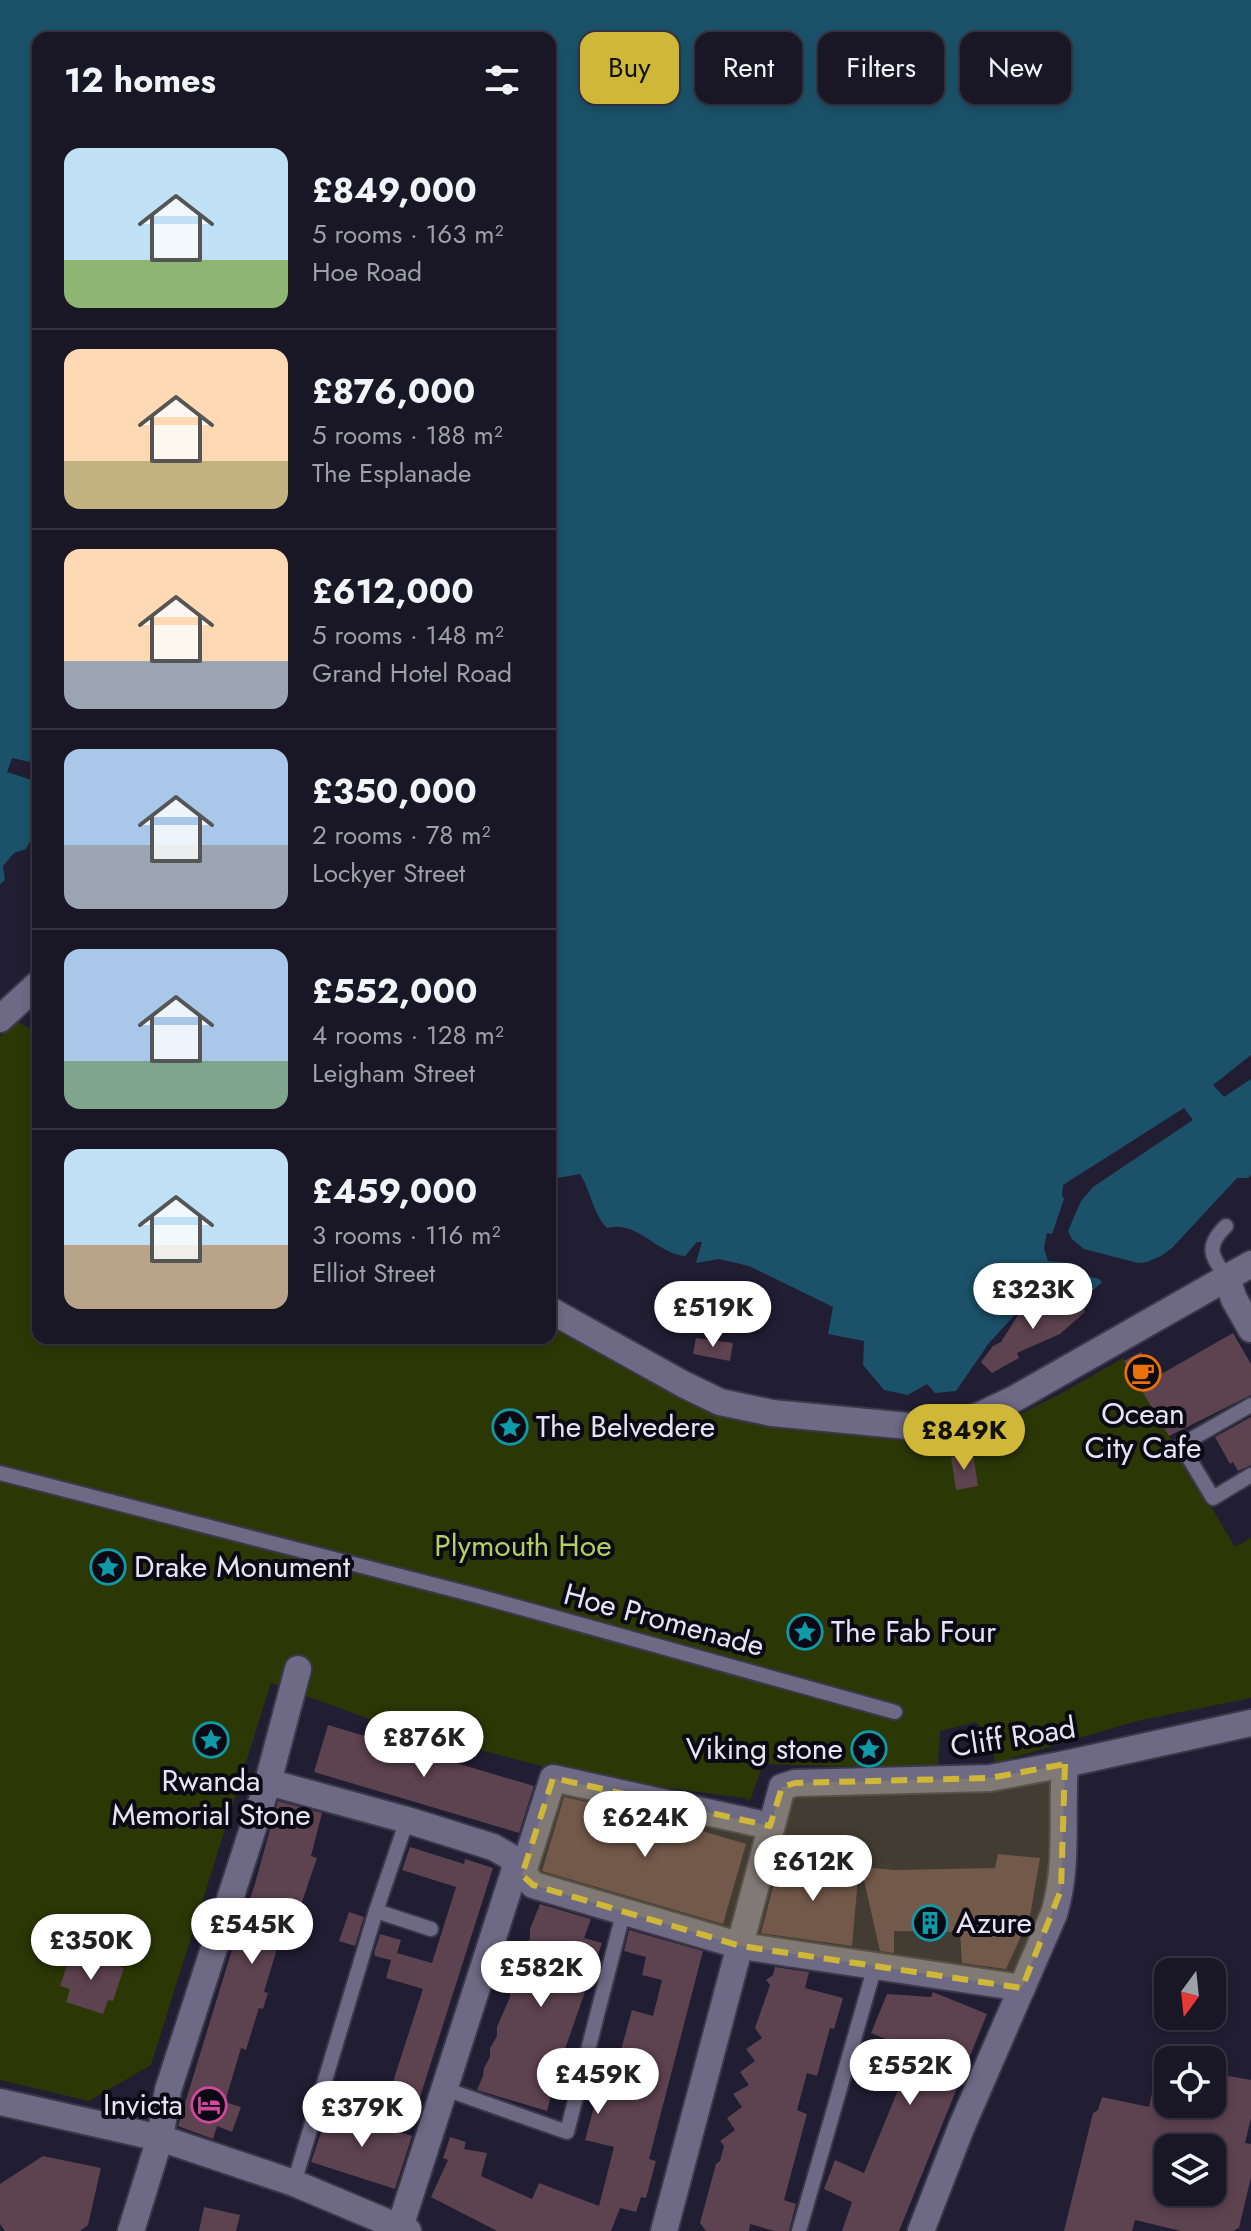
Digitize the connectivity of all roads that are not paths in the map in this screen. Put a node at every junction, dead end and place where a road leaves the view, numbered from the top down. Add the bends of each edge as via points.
1 (32, 990) edge
2 (0, 1019) edge
3 (1226, 1226) dead end
4 (1251, 1264) edge
5 (1227, 1278) junction
6 (556, 1313) edge
7 (1251, 1329) edge
8 (1251, 1405) edge
9 (0, 1473) edge
10 (1251, 1475) edge
11 (298, 1669) dead end
12 (895, 1712) dead end
13 (1251, 1723) edge
14 (1065, 1764) junction
15 (268, 1782) junction
16 (407, 1820) junction
17 (770, 1826) junction
18 (519, 1871) junction
19 (624, 1910) junction
20 (376, 1911) junction
21 (431, 1929) dead end
22 (741, 1946) junction
23 (875, 1966) junction
24 (1022, 1988) junction
25 (445, 2089) junction
26 (0, 2102) edge
27 (160, 2138) junction
28 (294, 2183) junction
29 (404, 2229) edge
30 (131, 2231) edge
31 (664, 2231) edge
32 (799, 2231) edge
33 (921, 2231) edge

1 - 2 street
3 - 5 lane via 1212,1245 1212,1257
4 - 5 street
5 - 6 street via 1014,1399 948,1426 772,1413 720,1402
5 - 7 street
8 - 10 lane via 1181,1445 1213,1498
9 - 12 lane, Hoe Promenade via 464,1592
11 - 15 street
13 - 14 street, Cliff Road
14 - 17 street, Cliff Road via 990,1778 795,1783 782,1787
14 - 24 street via 1061,1890
15 - 16 street
15 - 27 street via 168,2090
16 - 18 street via 493,1847 509,1856
16 - 20 lane
17 - 18 street via 553,1778
17 - 22 street
18 - 19 street via 533,1885
18 - 25 street
19 - 22 street
19 - 25 lane via 567,2132
20 - 21 lane
20 - 28 lane
22 - 23 street
22 - 31 street
23 - 24 street
23 - 32 lane
24 - 33 street
25 - 29 street
26 - 27 street
27 - 28 street
27 - 30 street
28 - 29 street

